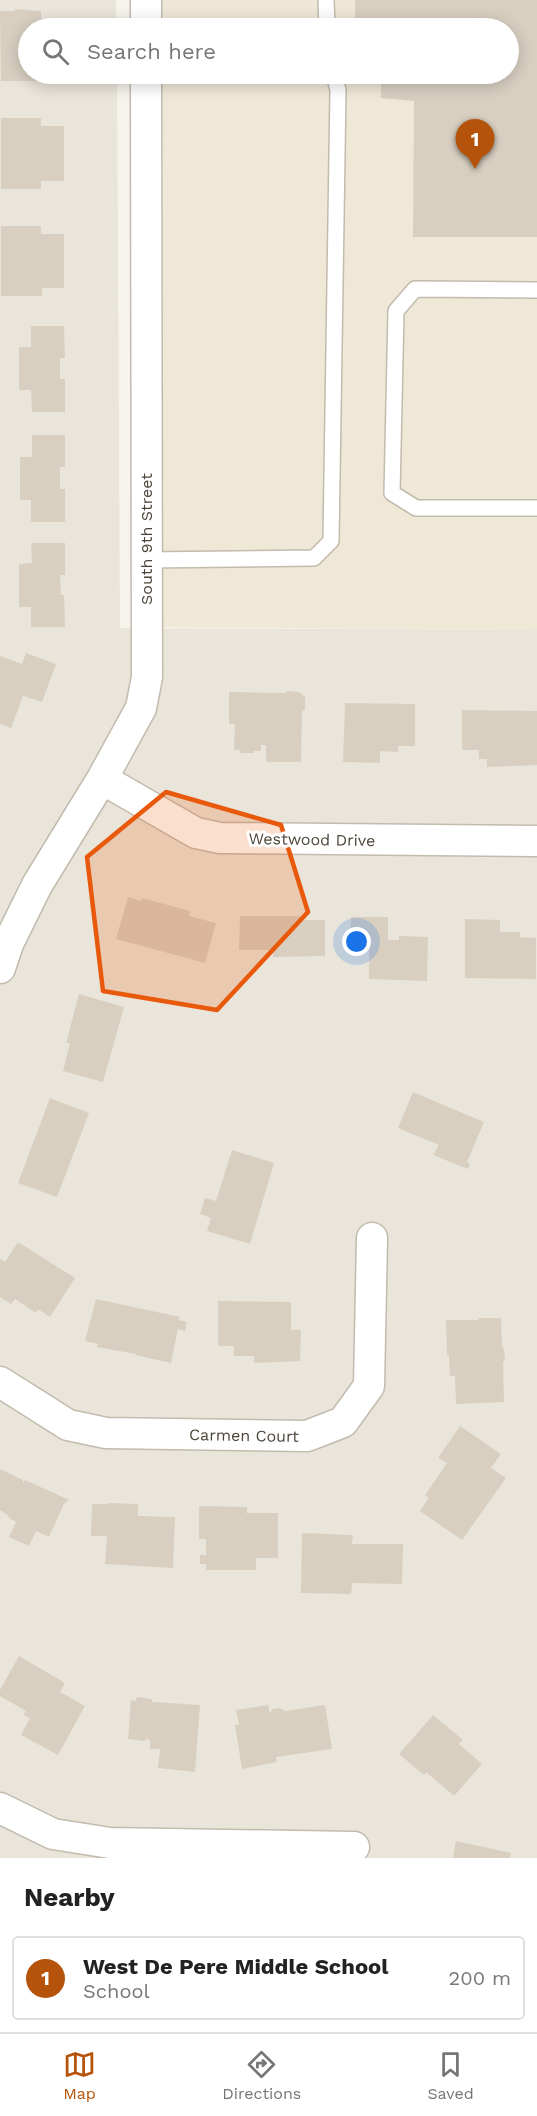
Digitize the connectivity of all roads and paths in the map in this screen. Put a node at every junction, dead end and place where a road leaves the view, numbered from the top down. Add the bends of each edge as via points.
1 (146, 0) edge
2 (326, 0) edge
3 (146, 18) edge
4 (327, 18) edge
5 (146, 84) edge
6 (336, 84) edge
7 (537, 290) edge
8 (537, 508) edge
9 (146, 560) junction
10 (102, 779) junction
11 (537, 841) edge
12 (0, 968) edge
13 (372, 1238) dead end
14 (0, 1382) edge
15 (0, 1808) edge
16 (354, 1847) dead end

1 - 3 street
2 - 4 lane
5 - 9 street, South 9th Street
6 - 9 lane via 331,541 314,558
7 - 8 lane via 416,289 396,312 392,493 416,508
9 - 10 street, South 9th Street via 147,677 141,708
10 - 11 street, Westwood Drive via 196,833 220,838
10 - 12 street, South 9th Street via 36,885
13 - 14 street, Carmen Court via 369,1386 343,1422 334,1426 307,1436 106,1433 68,1425
15 - 16 street via 53,1834 110,1843

